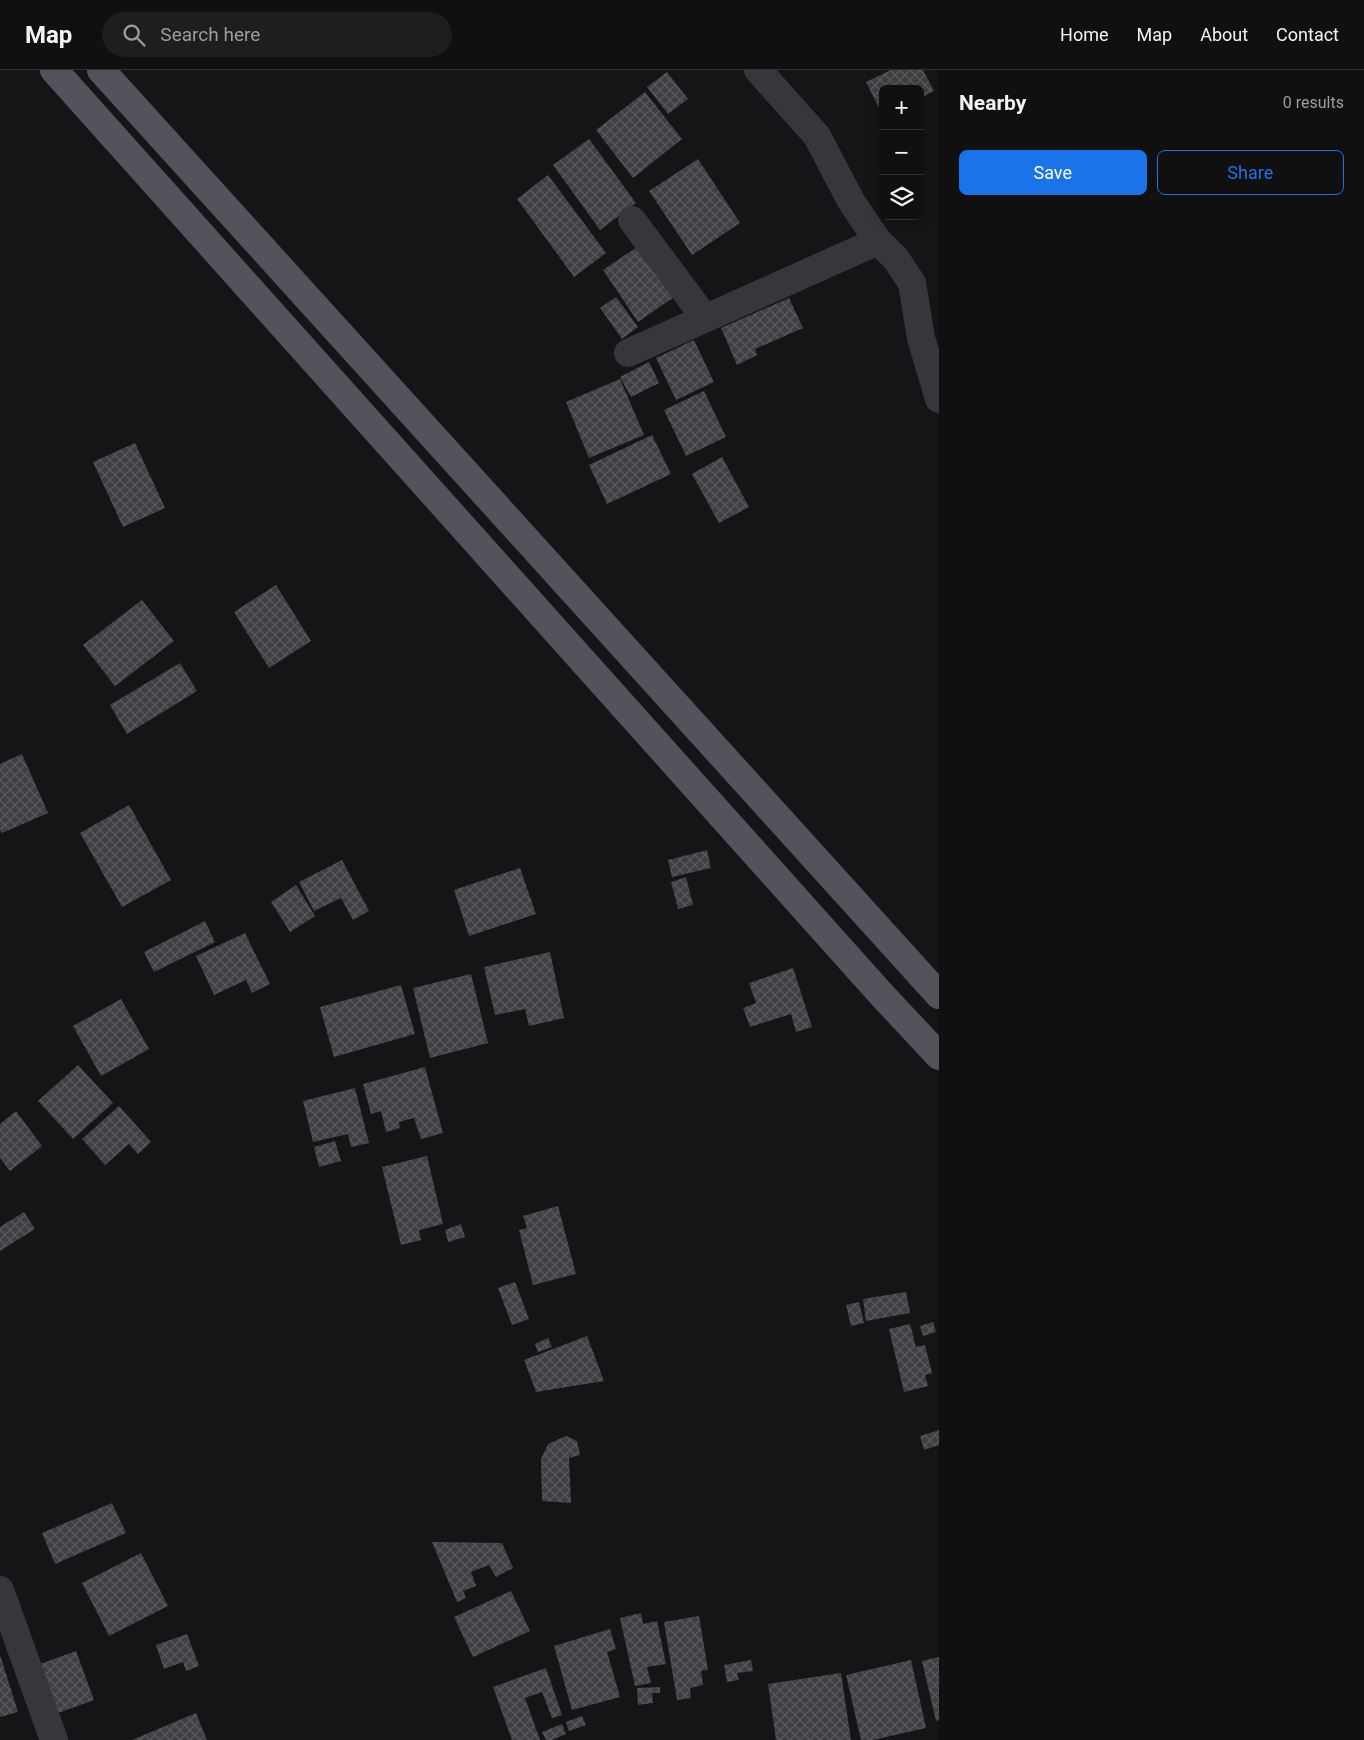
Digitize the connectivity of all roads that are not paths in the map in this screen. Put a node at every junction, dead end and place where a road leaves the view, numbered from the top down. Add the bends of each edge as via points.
1 (54, 70) edge
2 (101, 70) edge
3 (758, 70) edge
4 (632, 220) dead end
5 (878, 241) junction
6 (705, 318) junction
7 (628, 352) dead end
8 (939, 399) edge
9 (939, 995) edge
10 (939, 1056) edge
11 (0, 1590) edge
12 (54, 1740) edge

1 - 10 main road
2 - 9 main road
3 - 5 street via 818,136 851,201
4 - 6 street
5 - 6 street
5 - 8 street via 896,259 912,284 922,338
6 - 7 street
11 - 12 street

